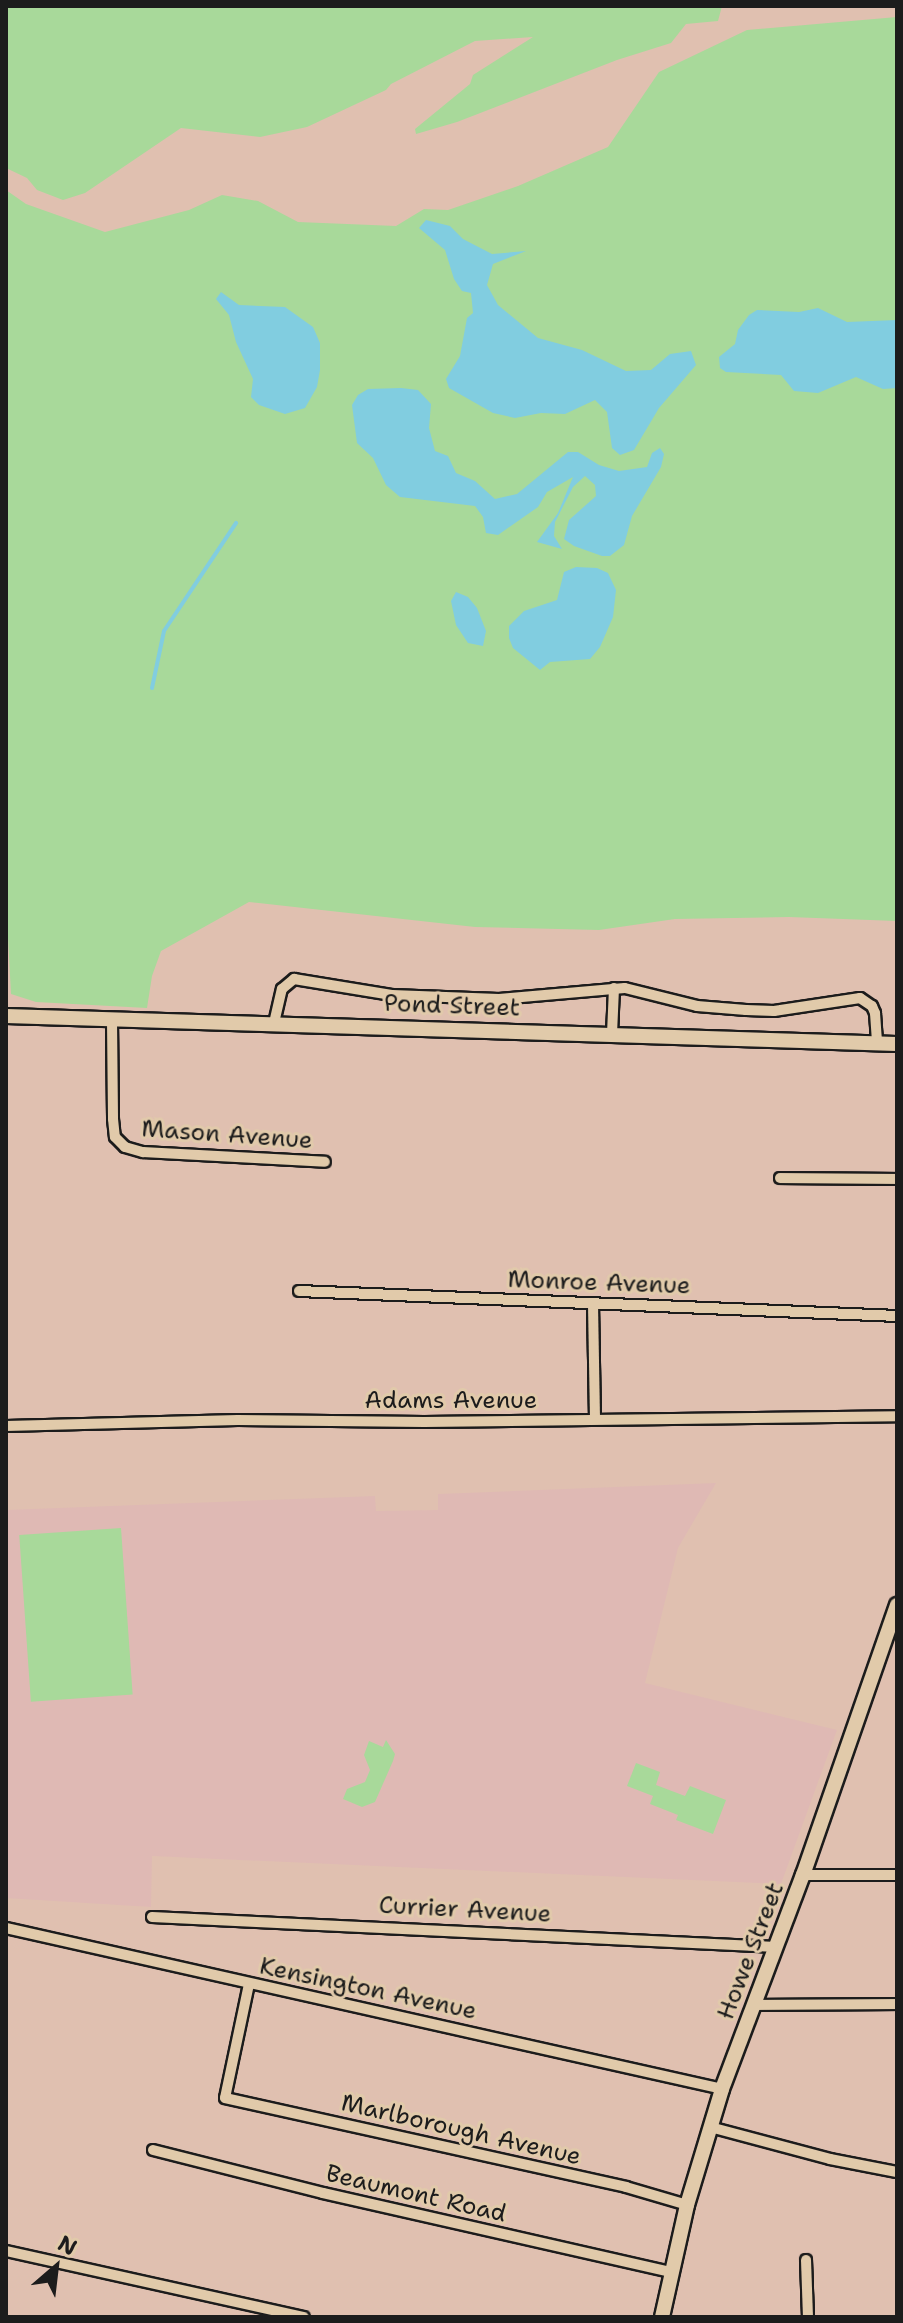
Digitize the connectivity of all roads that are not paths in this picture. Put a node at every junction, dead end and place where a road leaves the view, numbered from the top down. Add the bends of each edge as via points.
1 (614, 988) junction
2 (6, 1016) edge
3 (112, 1021) junction
4 (274, 1023) junction
5 (612, 1034) junction
6 (877, 1043) junction
7 (897, 1044) edge
8 (325, 1162) dead end
9 (780, 1178) dead end
10 (897, 1179) edge
11 (299, 1291) dead end
12 (593, 1304) junction
13 (897, 1316) edge
14 (897, 1416) edge
15 (595, 1419) junction
16 (6, 1426) edge
17 (897, 1605) edge
18 (803, 1875) junction
19 (897, 1875) edge
20 (152, 1917) dead end
21 (6, 1928) edge
22 (776, 1947) junction
23 (249, 1984) junction
24 (897, 2004) edge
25 (753, 2005) junction
26 (722, 2089) junction
27 (710, 2127) junction
28 (153, 2150) dead end
29 (897, 2172) edge
30 (687, 2205) junction
31 (6, 2251) edge
32 (806, 2260) dead end
33 (671, 2272) junction
34 (304, 2317) edge
35 (662, 2317) edge
36 (808, 2317) edge

1 - 4 street via 499,999 392,995 294,979 282,989
1 - 5 street
1 - 6 street via 697,1006 746,1010 860,998 875,1013
2 - 3 street, Pond Street
3 - 4 street, Pond Street
3 - 8 street, Mason Avenue via 113,1119 115,1137 125,1147
4 - 5 street, Pond Street
5 - 6 street, Pond Street
6 - 7 street, Pond Street
9 - 10 street
11 - 12 street, Monroe Avenue
12 - 13 street, Monroe Avenue
12 - 15 street
14 - 15 street, Adams Avenue
15 - 16 street, Adams Avenue
17 - 18 street, Howe Street
18 - 19 street
18 - 22 street, Howe Street
20 - 22 street, Currier Avenue
21 - 23 street, Kensington Avenue
22 - 25 street, Howe Street
23 - 26 street, Kensington Avenue
23 - 30 street, Marlborough Avenue via 225,2098
24 - 25 street
25 - 26 street, Howe Street
26 - 27 street, Howe Street
27 - 29 street
27 - 30 street, Howe Street
28 - 33 street, Beaumont Road
30 - 33 street, Howe Street
31 - 34 street
32 - 36 street
33 - 35 street, Howe Street

